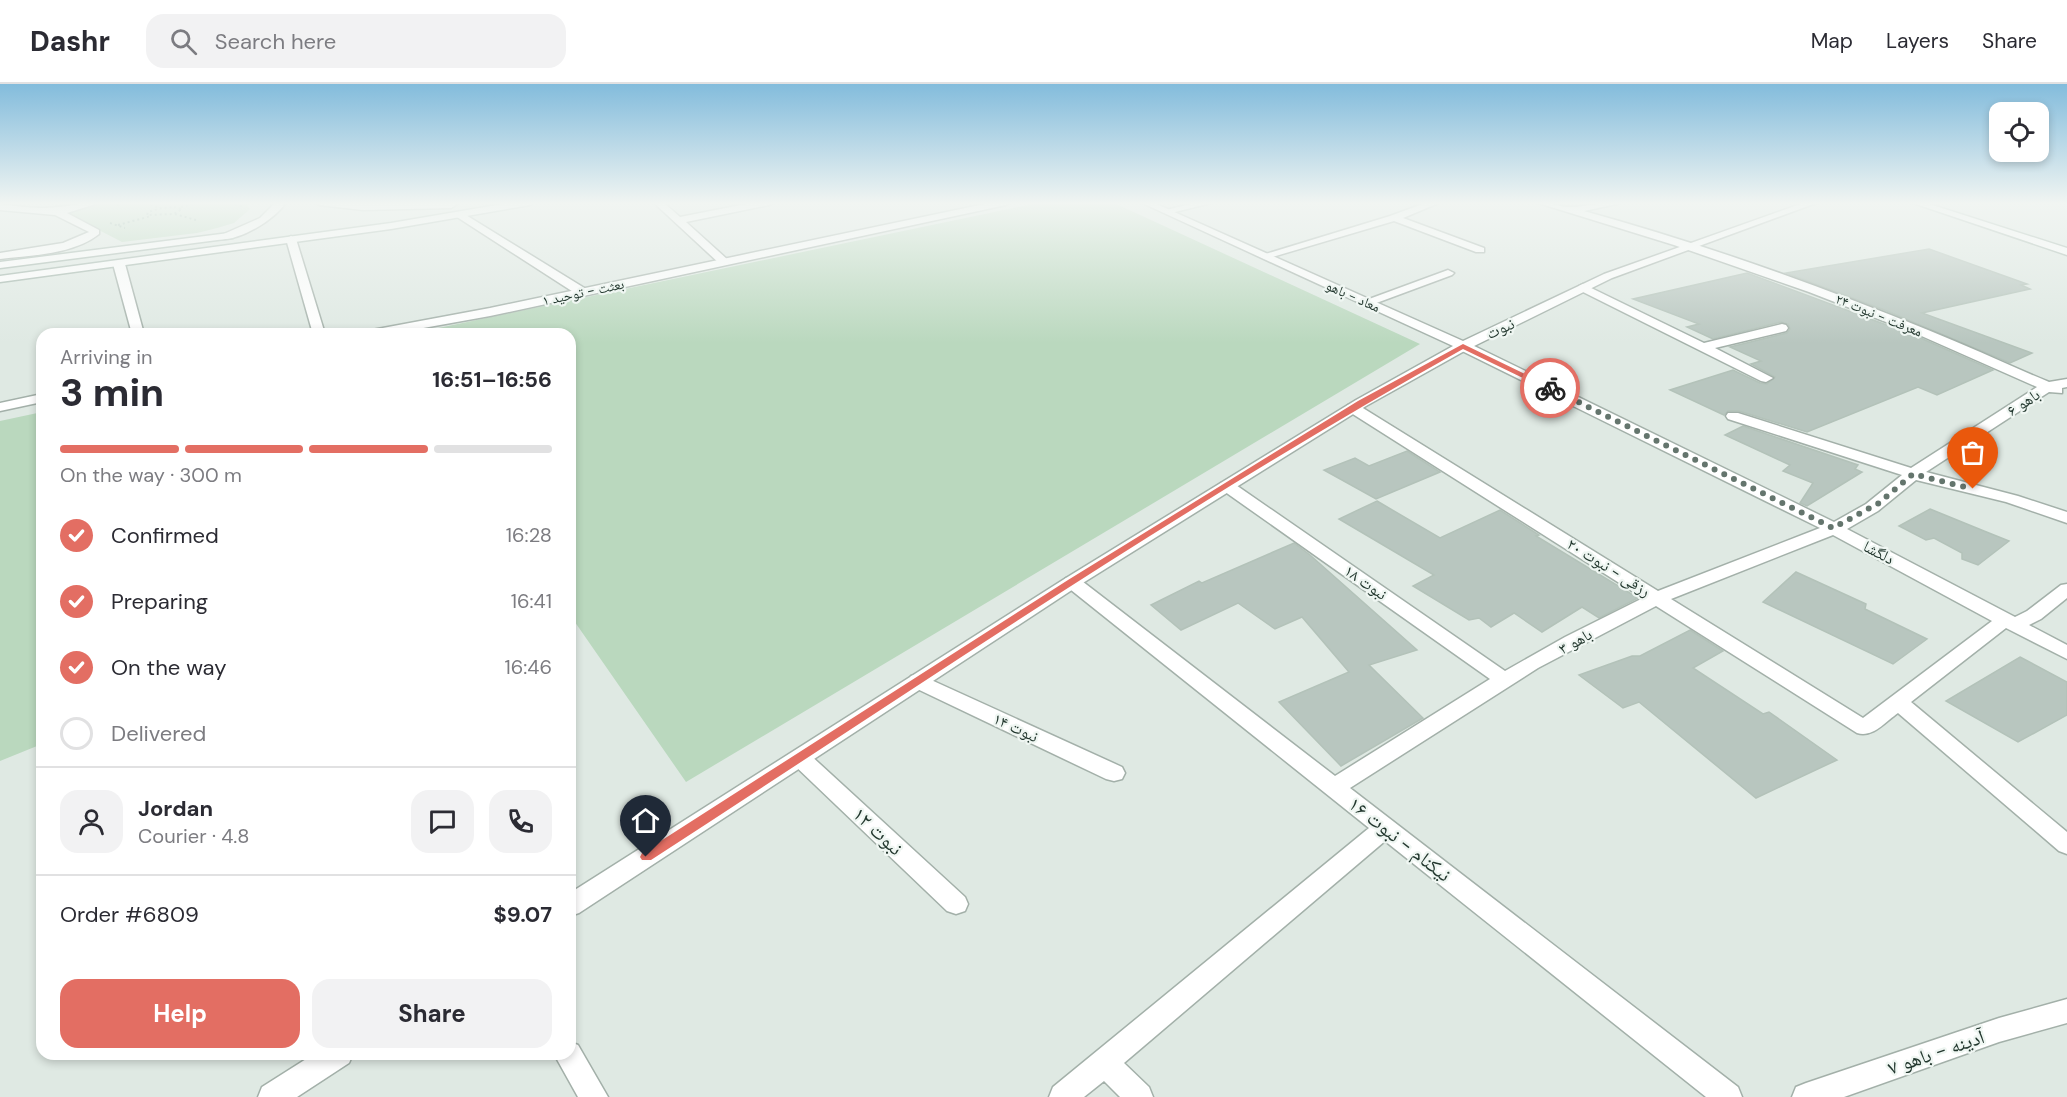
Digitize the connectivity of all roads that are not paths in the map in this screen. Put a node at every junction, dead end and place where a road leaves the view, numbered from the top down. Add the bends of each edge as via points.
1 (33, 249) edge
2 (125, 249) edge
3 (225, 249) edge
4 (294, 249) edge
5 (515, 249) edge
6 (710, 249) edge
7 (783, 249) edge
8 (1250, 249) edge
9 (1288, 249) edge
10 (1676, 249) edge
11 (1699, 249) edge
12 (0, 255) edge
13 (1265, 256) junction
14 (33, 261) junction
15 (724, 262) junction
16 (119, 264) junction
17 (0, 265) edge
18 (1448, 273) dead end
19 (14, 277) junction
20 (0, 279) edge
21 (1582, 288) junction
22 (582, 292) junction
23 (1367, 302) junction
24 (136, 328) edge
25 (317, 328) edge
26 (402, 328) edge
27 (1782, 328) dead end
28 (1463, 346) junction
29 (1703, 347) junction
30 (1766, 378) dead end
31 (2067, 383) edge
32 (2048, 386) junction
33 (2067, 394) edge
34 (36, 399) edge
35 (0, 406) edge
36 (1353, 408) junction
37 (1733, 416) dead end
38 (1913, 474) junction
39 (1227, 486) junction
40 (2067, 518) edge
41 (1833, 528) junction
42 (1072, 582) junction
43 (2067, 589) edge
44 (1657, 598) junction
45 (2009, 622) junction
46 (2067, 653) edge
47 (1504, 680) junction
48 (918, 681) junction
49 (1898, 702) junction
50 (800, 758) junction
51 (1114, 773) dead end
52 (1334, 787) junction
53 (1385, 828) junction
54 (2067, 845) edge
55 (576, 902) edge
56 (956, 904) dead end
57 (2067, 1011) edge
58 (330, 1060) edge
59 (572, 1060) edge
60 (1104, 1062) junction
61 (273, 1097) edge
62 (594, 1097) edge
63 (1063, 1097) edge
64 (1139, 1097) edge
65 (1728, 1097) edge
66 (1806, 1097) edge

1 - 12 street
2 - 14 street
3 - 16 street
4 - 25 street
5 - 22 street
6 - 15 street
7 - 15 street, بعثت - توحید ۱
8 - 13 street, معاد - باهو
9 - 13 street
10 - 21 street, نبوت
11 - 32 street, معرفت - نبوت ۲۴ via 1894,321
13 - 23 street, معاد - باهو
14 - 17 street
14 - 19 street
15 - 22 street, بعثت - توحید ۱
16 - 19 street
16 - 24 street
18 - 23 street
19 - 20 street
21 - 28 street, نبوت
21 - 29 street
22 - 26 street, بعثت - توحید ۱
23 - 28 street, معاد - باهو
27 - 29 street
28 - 36 street, نبوت
28 - 41 street, دلگشا
29 - 30 street
31 - 32 street, باهو ۶
32 - 33 street, معرفت - نبوت ۲۴
32 - 38 street, باهو ۶
34 - 35 street
36 - 39 street, نبوت
36 - 44 street, رزقی - نبوت ۲۰
37 - 38 street
38 - 40 street via 2012,499
38 - 41 street, باهو ۶ via 1875,506
39 - 42 street, نبوت
39 - 47 street, نبوت ۱۸
41 - 44 street, باهو ۳
41 - 45 street, دلگشا
42 - 48 street, نبوت
42 - 52 street, نیکنام - نبوت ۱۶
43 - 45 street via 2034,615
44 - 47 street, باهو ۳
44 - 49 street, رزقی - نبوت ۲۰ via 1864,728
45 - 46 street, دلگشا
45 - 49 street
47 - 52 street, باهو ۳
48 - 50 street, نبوت
48 - 51 street, نبوت ۱۴
49 - 54 street
50 - 55 street, نبوت
50 - 56 street, نبوت ۱۲
52 - 53 street, نیکنام - نبوت ۱۶
53 - 60 street
53 - 65 street, نیکنام - نبوت ۱۶
57 - 66 street, آدینه - باهو ۷ via 1999,1030
58 - 61 street
59 - 62 street
60 - 63 street
60 - 64 street

